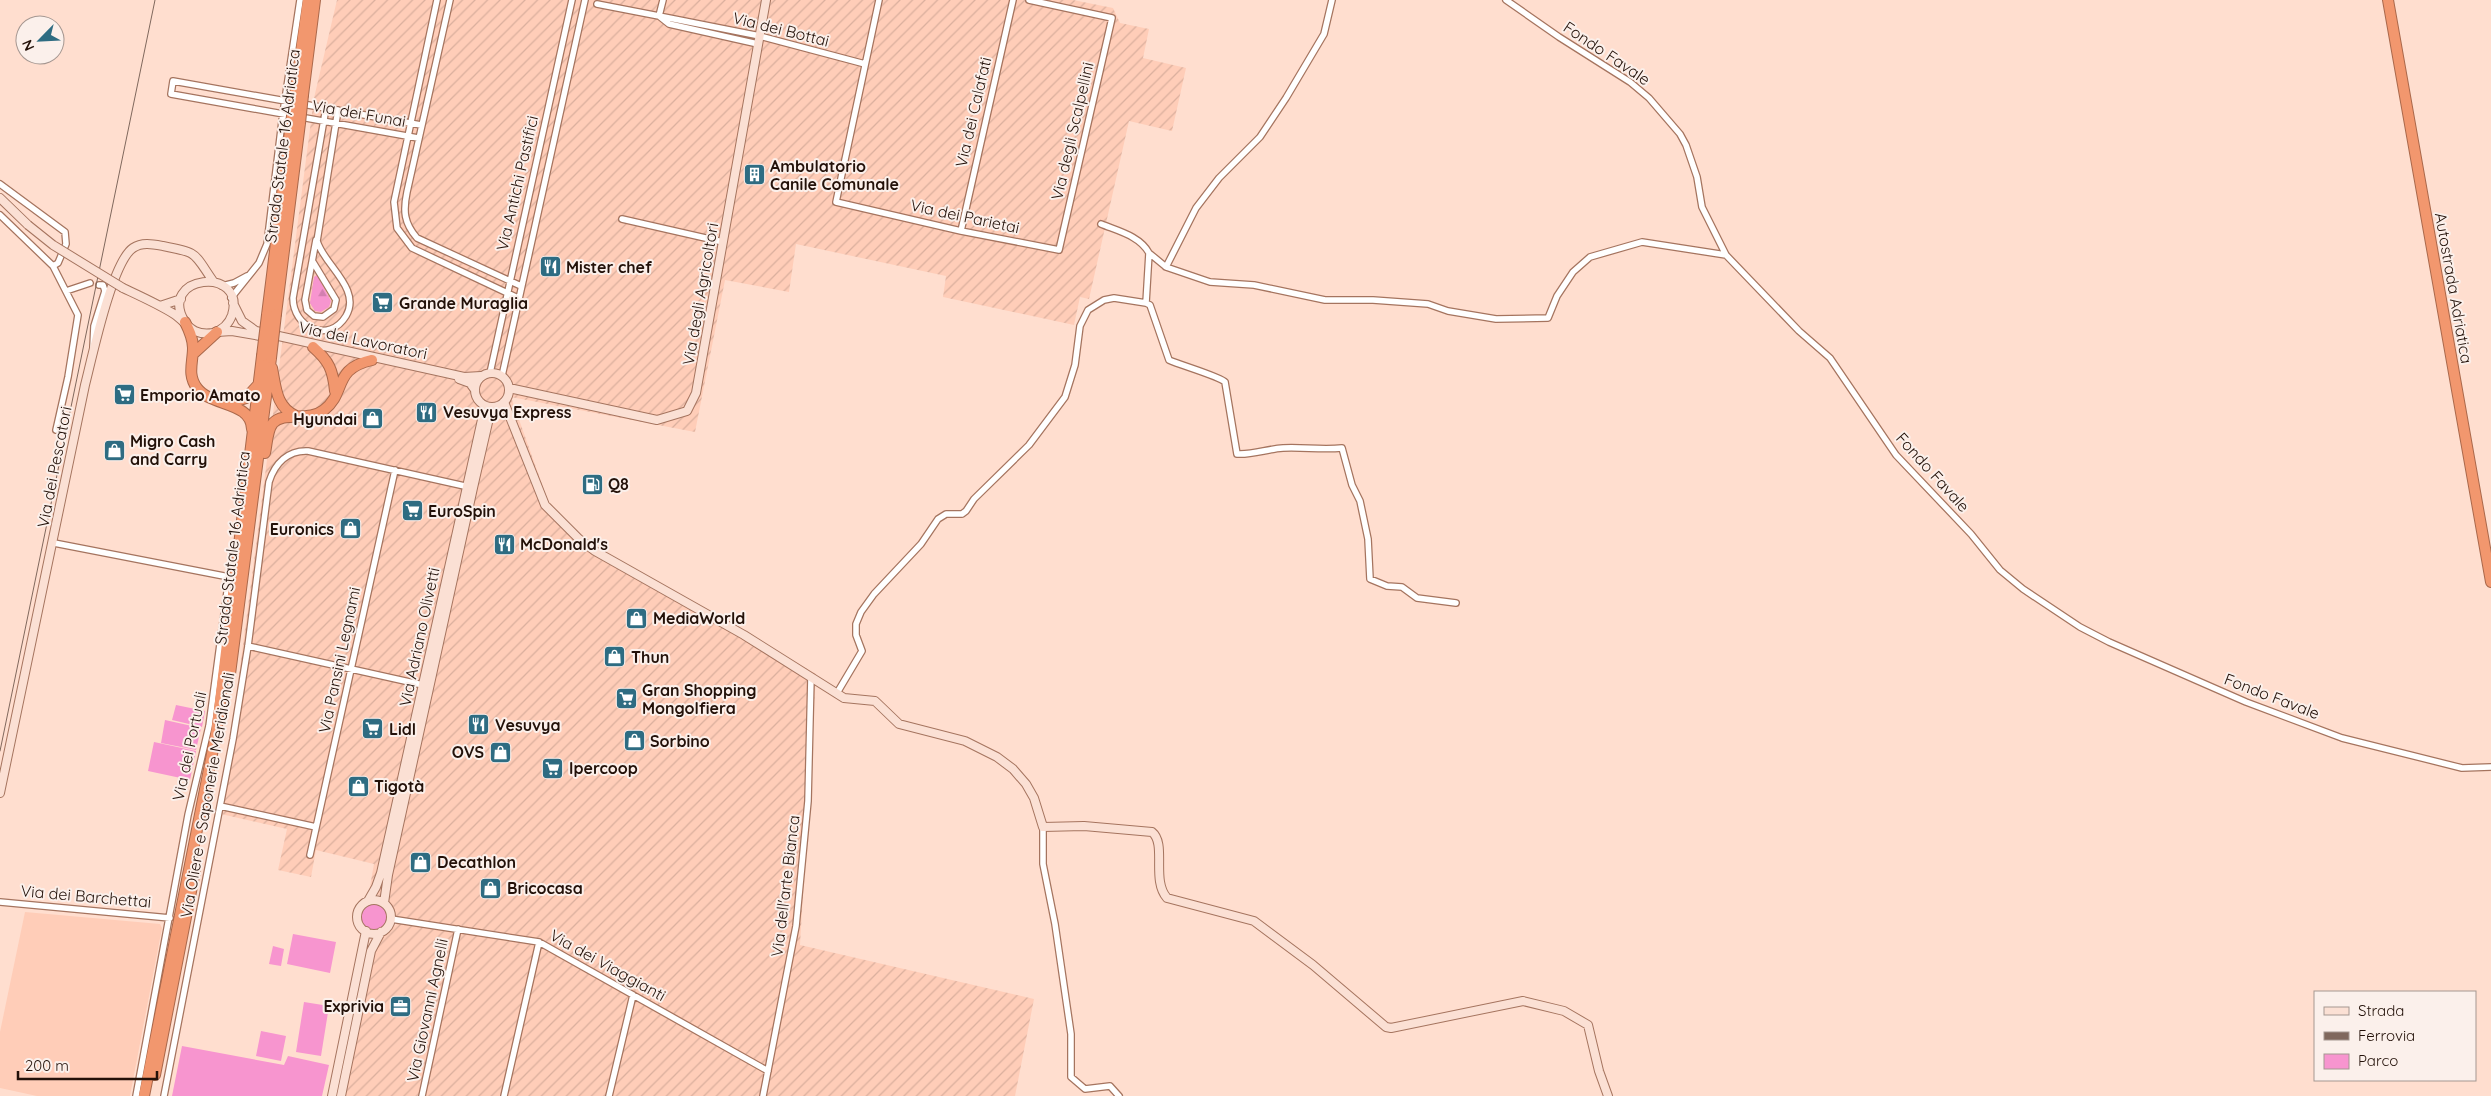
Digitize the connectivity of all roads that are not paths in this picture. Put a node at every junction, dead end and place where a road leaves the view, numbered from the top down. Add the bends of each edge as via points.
1 (300, 0) edge
2 (308, 0) edge
3 (315, 0) edge
4 (437, 0) edge
5 (450, 0) edge
6 (572, 0) edge
7 (663, 0) edge
8 (766, 0) edge
9 (879, 0) edge
10 (1013, 0) edge
11 (1029, 0) edge
12 (1332, 0) edge
13 (1506, 0) edge
14 (2388, 0) edge
15 (2394, 0) edge
16 (585, 3) edge
17 (597, 4) dead end
18 (659, 16) junction
19 (759, 40) junction
20 (865, 64) junction
21 (299, 95) junction
22 (285, 100) junction
23 (326, 108) junction
24 (338, 110) junction
25 (283, 113) junction
26 (324, 120) junction
27 (336, 122) junction
28 (411, 124) junction
29 (421, 125) junction
30 (408, 136) junction
31 (418, 138) junction
32 (399, 176) junction
33 (410, 178) junction
34 (0, 184) edge
35 (0, 198) edge
36 (0, 215) edge
37 (622, 219) dead end
38 (1101, 224) dead end
39 (960, 231) junction
40 (317, 237) junction
41 (723, 242) junction
42 (301, 250) junction
43 (1060, 250) joint
44 (314, 252) junction
45 (1149, 253) junction
46 (323, 254) junction
47 (1726, 255) junction
48 (312, 262) junction
49 (202, 264) junction
50 (52, 266) junction
51 (1166, 267) junction
52 (251, 273) junction
53 (213, 281) junction
54 (510, 281) junction
55 (90, 283) dead end
56 (194, 284) junction
57 (99, 285) dead end
58 (222, 286) junction
59 (521, 286) junction
60 (66, 291) junction
61 (507, 293) junction
62 (181, 298) junction
63 (518, 298) junction
64 (232, 300) junction
65 (1146, 303) junction
66 (160, 306) junction
67 (184, 322) junction
68 (217, 332) junction
69 (256, 333) junction
70 (313, 347) junction
71 (93, 354) junction
72 (192, 354) junction
73 (266, 357) junction
74 (372, 360) junction
75 (490, 373) junction
76 (481, 376) junction
77 (502, 376) junction
78 (464, 379) junction
79 (259, 384) junction
80 (509, 388) junction
81 (475, 390) junction
82 (335, 394) junction
83 (504, 402) junction
84 (222, 404) junction
85 (485, 406) junction
86 (495, 407) junction
87 (300, 418) junction
88 (56, 430) dead end
89 (252, 443) junction
90 (394, 470) junction
91 (470, 487) junction
92 (254, 490) junction
93 (54, 543) junction
94 (2491, 546) edge
95 (2491, 582) edge
96 (1456, 603) dead end
97 (248, 646) junction
98 (351, 669) junction
99 (811, 677) junction
100 (423, 685) junction
101 (837, 693) junction
102 (2491, 766) edge
103 (0, 793) edge
104 (220, 806) junction
105 (1044, 827) junction
106 (316, 828) junction
107 (310, 855) dead end
108 (368, 901) junction
109 (0, 902) edge
110 (384, 903) junction
111 (170, 918) junction
112 (391, 919) junction
113 (458, 929) junction
114 (366, 931) junction
115 (380, 932) junction
116 (539, 942) junction
117 (633, 995) junction
118 (768, 1072) junction
119 (136, 1096) edge
120 (144, 1096) edge
121 (151, 1096) edge
122 (164, 1096) edge
123 (332, 1096) edge
124 (341, 1096) edge
125 (422, 1096) edge
126 (504, 1096) edge
127 (609, 1096) edge
128 (763, 1096) edge
129 (1119, 1096) edge
130 (1608, 1096) edge

1 - 22 street
2 - 21 highway, Strada Statale 16 Adriatica
3 - 21 highway, Strada Statale 16 Adriatica
4 - 28 street
5 - 29 street
6 - 54 street, Via Antichi Pastifici
7 - 18 street
8 - 19 street, Via degli Agricoltori
9 - 20 street
10 - 39 street, Via dei Calafati
11 - 43 street, Via degli Scalpellini via 1112,18
12 - 51 street via 1324,34 1286,98 1260,137 1219,178 1196,208
13 - 47 street, Fondo Favale via 1630,82 1680,134 1697,177 1702,207
14 - 95 highway, Autostrada Adriatica
15 - 94 highway, Autostrada Adriatica
16 - 59 street, Via Antichi Pastifici
17 - 18 street, Via dei Bottai
18 - 19 street, Via dei Bottai via 669,24
19 - 20 street, Via dei Bottai
19 - 41 street, Via degli Agricoltori
20 - 39 street, Via dei Parietai via 836,202
21 - 73 highway, Strada Statale 16 Adriatica, bridge
22 - 23 street, Via dei Funai
22 - 25 street
22 - 25 street, Via dei Funai via 173,81 171,94
23 - 24 street, Via dei Funai
23 - 26 street
24 - 27 street
24 - 28 street, Via dei Funai
25 - 26 street, Via dei Funai
25 - 52 street via 267,244
26 - 27 street, Via dei Funai
26 - 42 street
27 - 30 street, Via dei Funai
27 - 40 street
28 - 29 street, Via dei Funai
28 - 30 street
29 - 31 street
30 - 31 street, Via dei Funai
30 - 32 street
31 - 33 street
32 - 33 street
32 - 61 street via 394,215 404,240 420,252
33 - 54 street via 404,218 417,238
34 - 50 street via 65,232 66,244 58,263
35 - 66 street, bridge via 28,226 78,261
36 - 50 street
37 - 41 street
38 - 45 street via 1137,240
39 - 43 street, Via dei Parietai
40 - 44 street
40 - 46 street
41 - 80 street, Via degli Agricoltori via 696,393 687,411 657,420
42 - 44 street
42 - 46 street via 293,306 306,326 322,330 338,325 349,306 346,288
44 - 46 street
44 - 48 street
45 - 51 street
45 - 65 street
47 - 51 street via 1642,242 1590,256 1573,272 1557,296 1548,318 1496,319 1448,311 1428,304 1325,300 1254,285 1210,282
47 - 102 street, Fondo Favale via 1799,331 1830,358 1896,455 1971,534 2000,570 2080,627 2211,687 2342,738 2462,768
48 - 48 street via 305,305 310,313 323,317 334,309 336,300
49 - 53 street, Via dei Pescatori
49 - 56 street
49 - 71 street, Via dei Pescatori via 194,254 184,250 146,244 132,249 122,261
50 - 60 street
52 - 58 street
52 - 64 street
53 - 56 street
53 - 58 street
54 - 59 street
54 - 61 street, Via Antichi Pastifici
55 - 60 street
56 - 62 street
57 - 71 street via 103,285 105,291 94,326
58 - 64 street
59 - 63 street, Via Antichi Pastifici
60 - 88 street via 78,315
61 - 63 street
61 - 75 street, Via Antichi Pastifici
62 - 66 street
62 - 67 street
63 - 77 street, Via Antichi Pastifici
64 - 68 street via 230,319
64 - 69 street via 242,321
65 - 96 street via 1150,305 1169,360 1222,378 1225,382 1237,454 1281,448 1342,448 1360,501 1368,539 1370,579 1402,587 1417,598
65 - 101 street via 1114,298 1088,310 1080,326 1075,365 1065,397 1029,444 966,510 962,514 946,514 938,519 921,544 874,594 856,624 861,654
66 - 67 street
67 - 68 street via 199,333
67 - 72 highway via 193,341
68 - 69 street
68 - 72 highway
69 - 70 street, Via dei Lavoratori
69 - 78 street, Via dei Lavoratori
70 - 74 street, Via dei Lavoratori
70 - 82 highway via 328,362 334,374
71 - 93 street, Via dei Pescatori
72 - 84 highway via 191,376 196,388 205,397
73 - 79 highway, Strada Statale 16 Adriatica
73 - 87 highway via 279,403
73 - 92 highway, Strada Statale 16 Adriatica
74 - 78 street, Via dei Lavoratori
74 - 82 highway via 358,364 343,376
75 - 76 street
75 - 77 street
76 - 78 street
76 - 81 street
77 - 80 street
78 - 81 street
79 - 84 highway via 246,398
79 - 89 highway, Strada Statale 16 Adriatica
80 - 83 street
81 - 85 street via 478,400
82 - 87 highway via 326,409 308,418
83 - 86 street
83 - 99 street via 545,505 579,539
84 - 89 highway via 236,407 250,418
85 - 86 street
85 - 91 street, Via Adriano Olivetti
86 - 91 street, Via Adriano Olivetti
87 - 92 highway via 278,419 270,428
89 - 120 highway, Strada Statale 16 Adriatica via 216,734
90 - 91 street, Via Oliere e Saponerie Meridionali
90 - 97 street, Via Oliere e Saponerie Meridionali via 308,451 294,453 279,463 269,482
90 - 98 street, Via Pansini Legnami
91 - 100 street, Via Adriano Olivetti
91 - 110 street, Via Adriano Olivetti
92 - 121 highway, Strada Statale 16 Adriatica via 223,731
93 - 103 street, Via dei Pescatori
93 - 111 street, Via dei Portuali via 229,577 209,726 188,815
97 - 98 street
97 - 104 street, Via Oliere e Saponerie Meridionali
98 - 100 street
98 - 106 street, Via Pansini Legnami
99 - 101 street
99 - 118 street, Via dell'arte Bianca via 808,801 796,926
100 - 108 street, Via Adriano Olivetti via 381,873
101 - 105 street via 844,698 875,701 899,724 971,743 1004,762 1026,784
104 - 106 street
104 - 122 street, Via Oliere e Saponerie Meridionali
105 - 129 street via 1043,864 1071,1034 1071,1076 1085,1089 1110,1086
105 - 130 street via 1084,826 1152,832 1157,840 1159,884 1167,898 1254,921 1386,1027 1523,1001 1582,1019 1588,1025
106 - 107 street, Via Pansini Legnami
108 - 110 street
108 - 114 street, Via Adriano Olivetti via 360,908 358,918
109 - 111 street, Via dei Barchettai
110 - 112 street via 390,910
111 - 119 street, Via dei Portuali
112 - 113 street, Via dei Viaggianti
112 - 115 street via 386,929
113 - 116 street, Via dei Viaggianti
113 - 125 street, Via Giovanni Agnelli
114 - 115 street
114 - 123 street, Via Adriano Olivetti
115 - 124 street via 371,951
116 - 117 street, Via dei Viaggianti
116 - 126 street
117 - 118 street, Via dei Viaggianti
117 - 127 street
118 - 128 street, Via dell'arte Bianca

